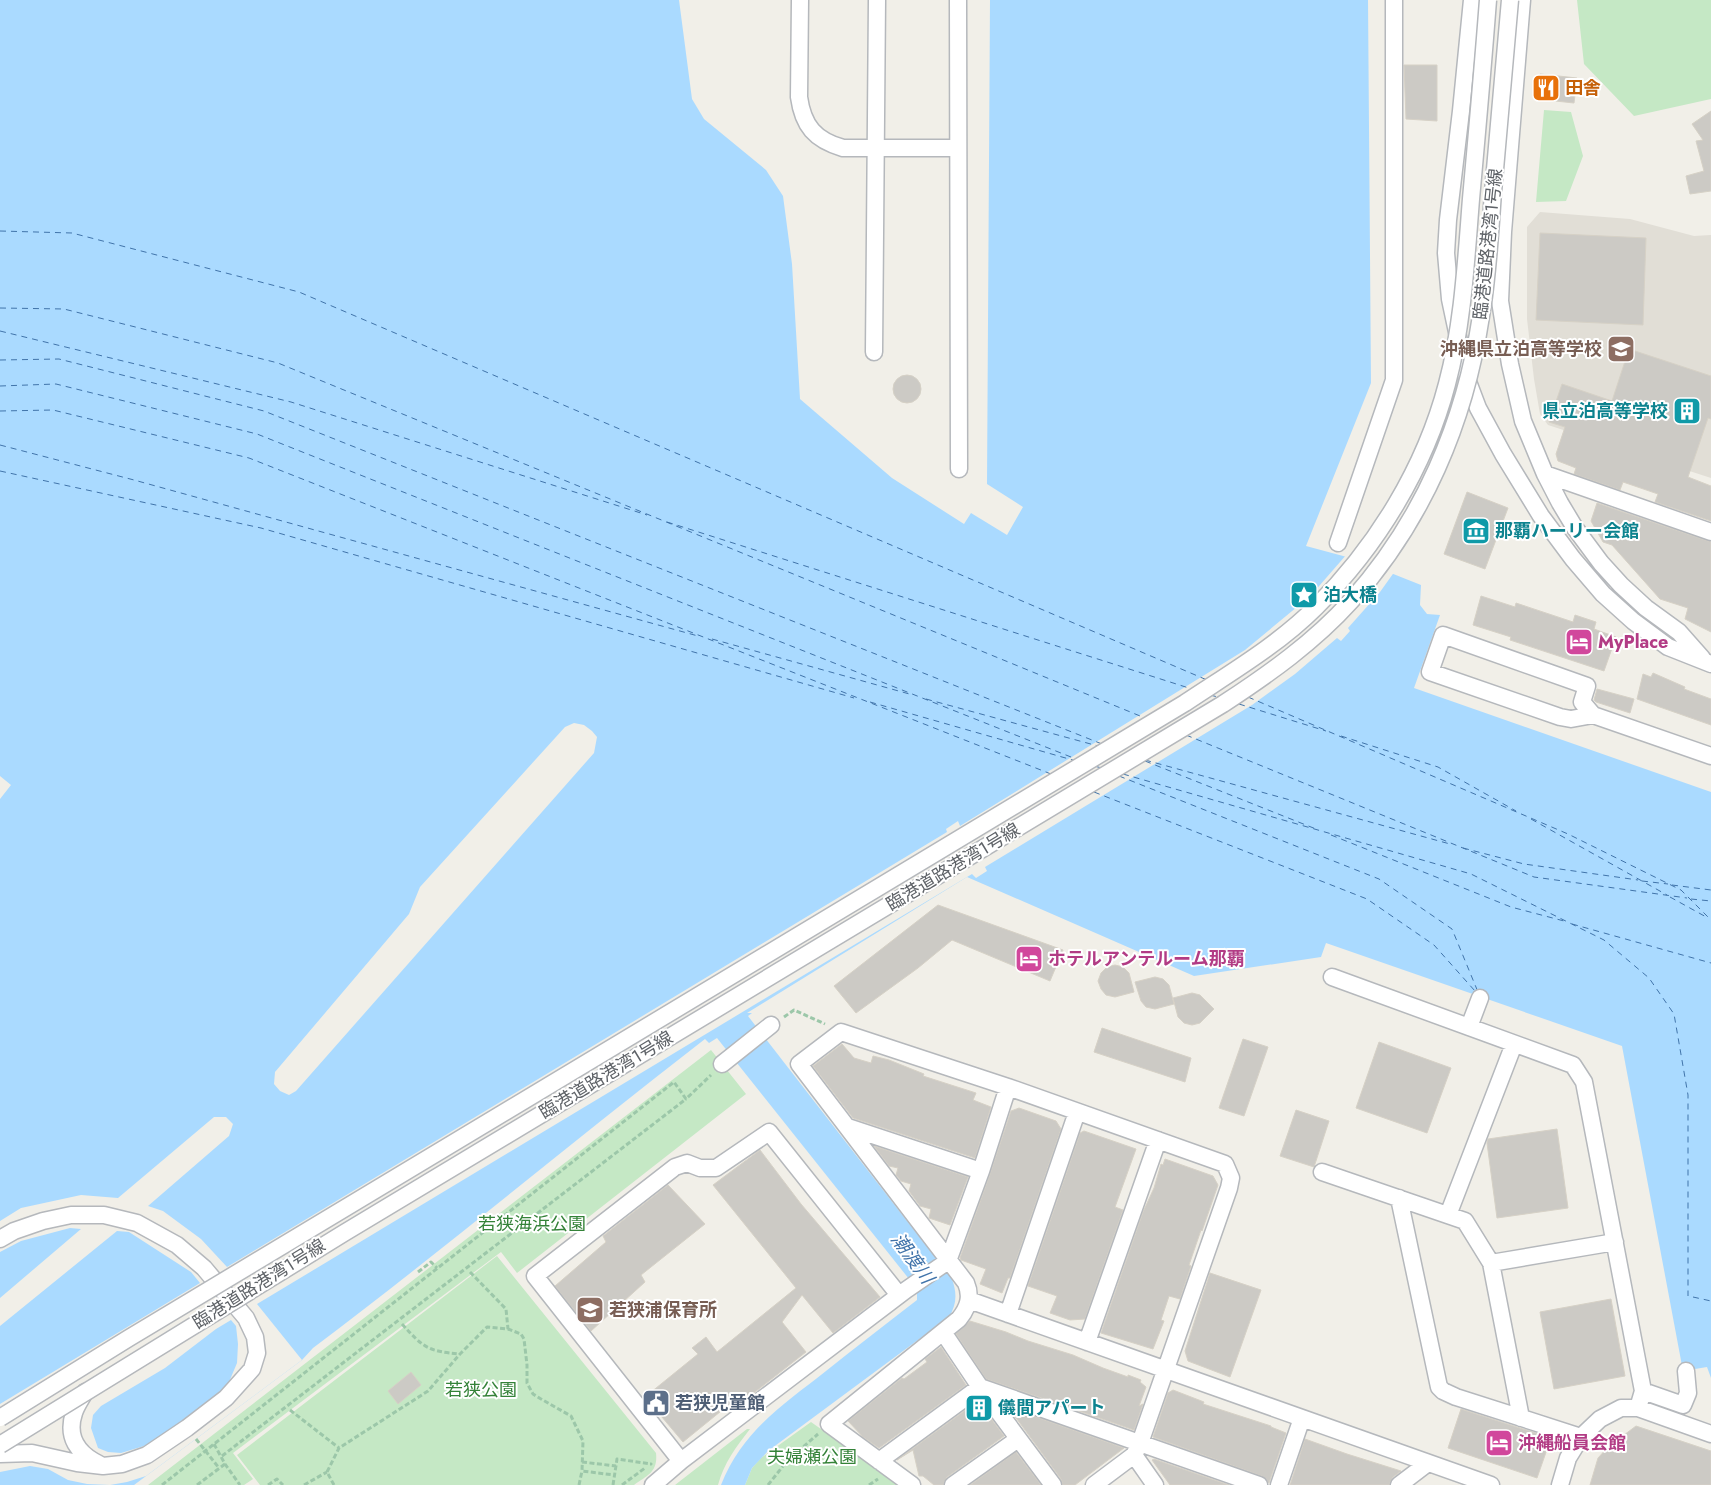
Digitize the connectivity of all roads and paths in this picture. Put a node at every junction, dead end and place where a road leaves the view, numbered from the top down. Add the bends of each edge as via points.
1 (800, 0) edge
2 (877, 0) edge
3 (958, 0) edge
4 (1394, 0) edge
5 (1472, 0) edge
6 (1488, 0) edge
7 (1510, 0) edge
8 (1522, 0) edge
9 (958, 148) junction
10 (876, 149) junction
11 (874, 352) dead end
12 (958, 469) dead end
13 (1546, 474) junction
14 (1711, 532) edge
15 (1338, 543) dead end
16 (1708, 663) edge
17 (1592, 715) junction
18 (1711, 756) edge
19 (1332, 978) dead end
20 (1480, 998) dead end
21 (771, 1025) joint
22 (1469, 1027) junction
23 (841, 1032) junction
24 (1514, 1044) junction
25 (722, 1064) joint
26 (1008, 1087) junction
27 (686, 1099) junction
28 (1077, 1112) junction
29 (848, 1128) junction
30 (1158, 1140) junction
31 (981, 1171) junction
32 (1322, 1172) dead end
33 (1399, 1198) junction
34 (1448, 1215) junction
35 (0, 1239) edge
36 (1614, 1242) junction
37 (943, 1263) junction
38 (1491, 1263) junction
39 (437, 1268) junction
40 (418, 1272) dead end
41 (470, 1272) dead end
42 (905, 1291) junction
43 (969, 1300) junction
44 (1008, 1314) junction
45 (402, 1324) dead end
46 (508, 1329) junction
47 (943, 1332) junction
48 (1087, 1342) junction
49 (460, 1354) junction
50 (1166, 1370) junction
51 (1686, 1371) dead end
52 (980, 1387) junction
53 (1643, 1391) junction
54 (85, 1392) junction
55 (1638, 1408) junction
56 (290, 1410) dead end
57 (0, 1418) edge
58 (1302, 1418) junction
59 (1521, 1418) junction
60 (828, 1424) junction
61 (1711, 1434) edge
62 (1581, 1437) junction
63 (196, 1439) dead end
64 (1018, 1439) junction
65 (214, 1444) junction
66 (0, 1445) edge
67 (340, 1448) junction
68 (1137, 1449) junction
69 (0, 1454) edge
70 (222, 1456) junction
71 (879, 1460) junction
72 (681, 1461) junction
73 (582, 1462) junction
74 (1428, 1462) junction
75 (225, 1464) junction
76 (103, 1466) junction
77 (616, 1466) junction
78 (219, 1468) junction
79 (582, 1471) junction
80 (327, 1472) junction
81 (614, 1475) junction
82 (162, 1485) edge
83 (197, 1485) edge
84 (240, 1485) edge
85 (268, 1485) edge
86 (283, 1485) edge
87 (304, 1485) edge
88 (334, 1485) edge
89 (579, 1485) edge
90 (613, 1485) edge
91 (622, 1485) edge
92 (654, 1485) edge
93 (768, 1485) edge
94 (912, 1485) edge
95 (953, 1485) edge
96 (1053, 1485) edge
97 (1094, 1485) edge
98 (1155, 1485) edge
99 (1259, 1485) edge
100 (1279, 1485) edge
101 (1399, 1485) edge
102 (1491, 1485) edge
103 (1560, 1485) edge

1 - 10 street via 799,97 805,122 828,144
2 - 10 street
3 - 9 street
4 - 15 street via 1394,380
5 - 16 street via 1446,253 1450,299 1467,379 1478,408 1503,454 1541,516 1572,558 1603,594 1633,621 1668,647
6 - 57 street, 臨港道路港湾1号線, bridge via 1466,277 1447,384 1421,456 1391,513 1356,562 1316,607 1250,661 1185,703
7 - 54 street, 臨港道路港湾1号線, bridge via 1483,307 1467,386 1456,424 1426,492 1391,550 1350,602 1298,650 1223,704
8 - 13 street via 1500,302 1524,421
9 - 10 street
9 - 12 street
10 - 11 street
13 - 14 street
13 - 16 street via 1574,528 1601,563 1621,586 1679,632
17 - 17 street via 1571,719 1560,717 1430,672 1443,635 1587,686 1582,702
17 - 18 street
19 - 22 street
20 - 22 street
21 - 23 path via 794,1010
21 - 25 street
22 - 24 street
23 - 26 street
23 - 29 street via 799,1064
24 - 34 street
24 - 36 street via 1573,1065 1584,1082
25 - 27 path
26 - 28 street
26 - 31 street
27 - 39 path via 674,1082
27 - 70 path
28 - 30 street
28 - 44 street
29 - 31 street
29 - 37 street
30 - 48 street
30 - 50 street via 1225,1164 1231,1178
31 - 37 street
32 - 33 street
33 - 34 street
33 - 59 street via 1438,1387 1456,1397
34 - 38 street via 1465,1221
35 - 76 street, bridge via 43,1221 71,1215 104,1215 137,1222 177,1245 204,1268 246,1318 255,1337 257,1353 252,1369 226,1398 147,1455 122,1464
36 - 38 street
36 - 53 street
37 - 42 street
37 - 43 street via 966,1283
38 - 59 street
39 - 40 path via 431,1262
39 - 65 path
41 - 46 path via 506,1309
42 - 72 street
42 - 72 street via 769,1132 716,1168 700,1168 687,1163 675,1167 536,1276
43 - 44 street
43 - 47 street via 965,1311
44 - 48 street
45 - 49 path via 419,1344 437,1352
46 - 49 path via 487,1327
46 - 73 path via 524,1339 527,1383 533,1394 571,1416 575,1422 583,1442
47 - 52 street
47 - 60 street
48 - 50 street
49 - 67 path via 428,1391
50 - 58 street
50 - 68 street
51 - 53 street via 1688,1393 1683,1405
52 - 64 street
52 - 68 street
52 - 71 street
53 - 55 street
54 - 66 street, 臨港道路港湾1号線, bridge
54 - 76 street via 74,1413 72,1433 75,1446 87,1459
55 - 61 street
55 - 62 street via 1613,1411 1594,1423
56 - 67 path
58 - 74 street
58 - 100 street
59 - 62 street
60 - 71 street
60 - 93 path via 787,1461
62 - 103 street via 1568,1458
63 - 78 path, bridge
64 - 95 street
64 - 96 street
65 - 70 path
65 - 82 path
67 - 80 path
68 - 97 street
68 - 98 street
68 - 99 street
69 - 76 street via 32,1453
70 - 75 path
71 - 94 street
72 - 92 street
73 - 77 path
73 - 79 path
74 - 101 street
74 - 102 street
75 - 78 path
75 - 84 path
77 - 81 path
77 - 91 path via 617,1459 651,1464
78 - 83 path
79 - 81 path
79 - 89 path
80 - 87 path
80 - 88 path
81 - 90 path
85 - 86 path via 277,1479

